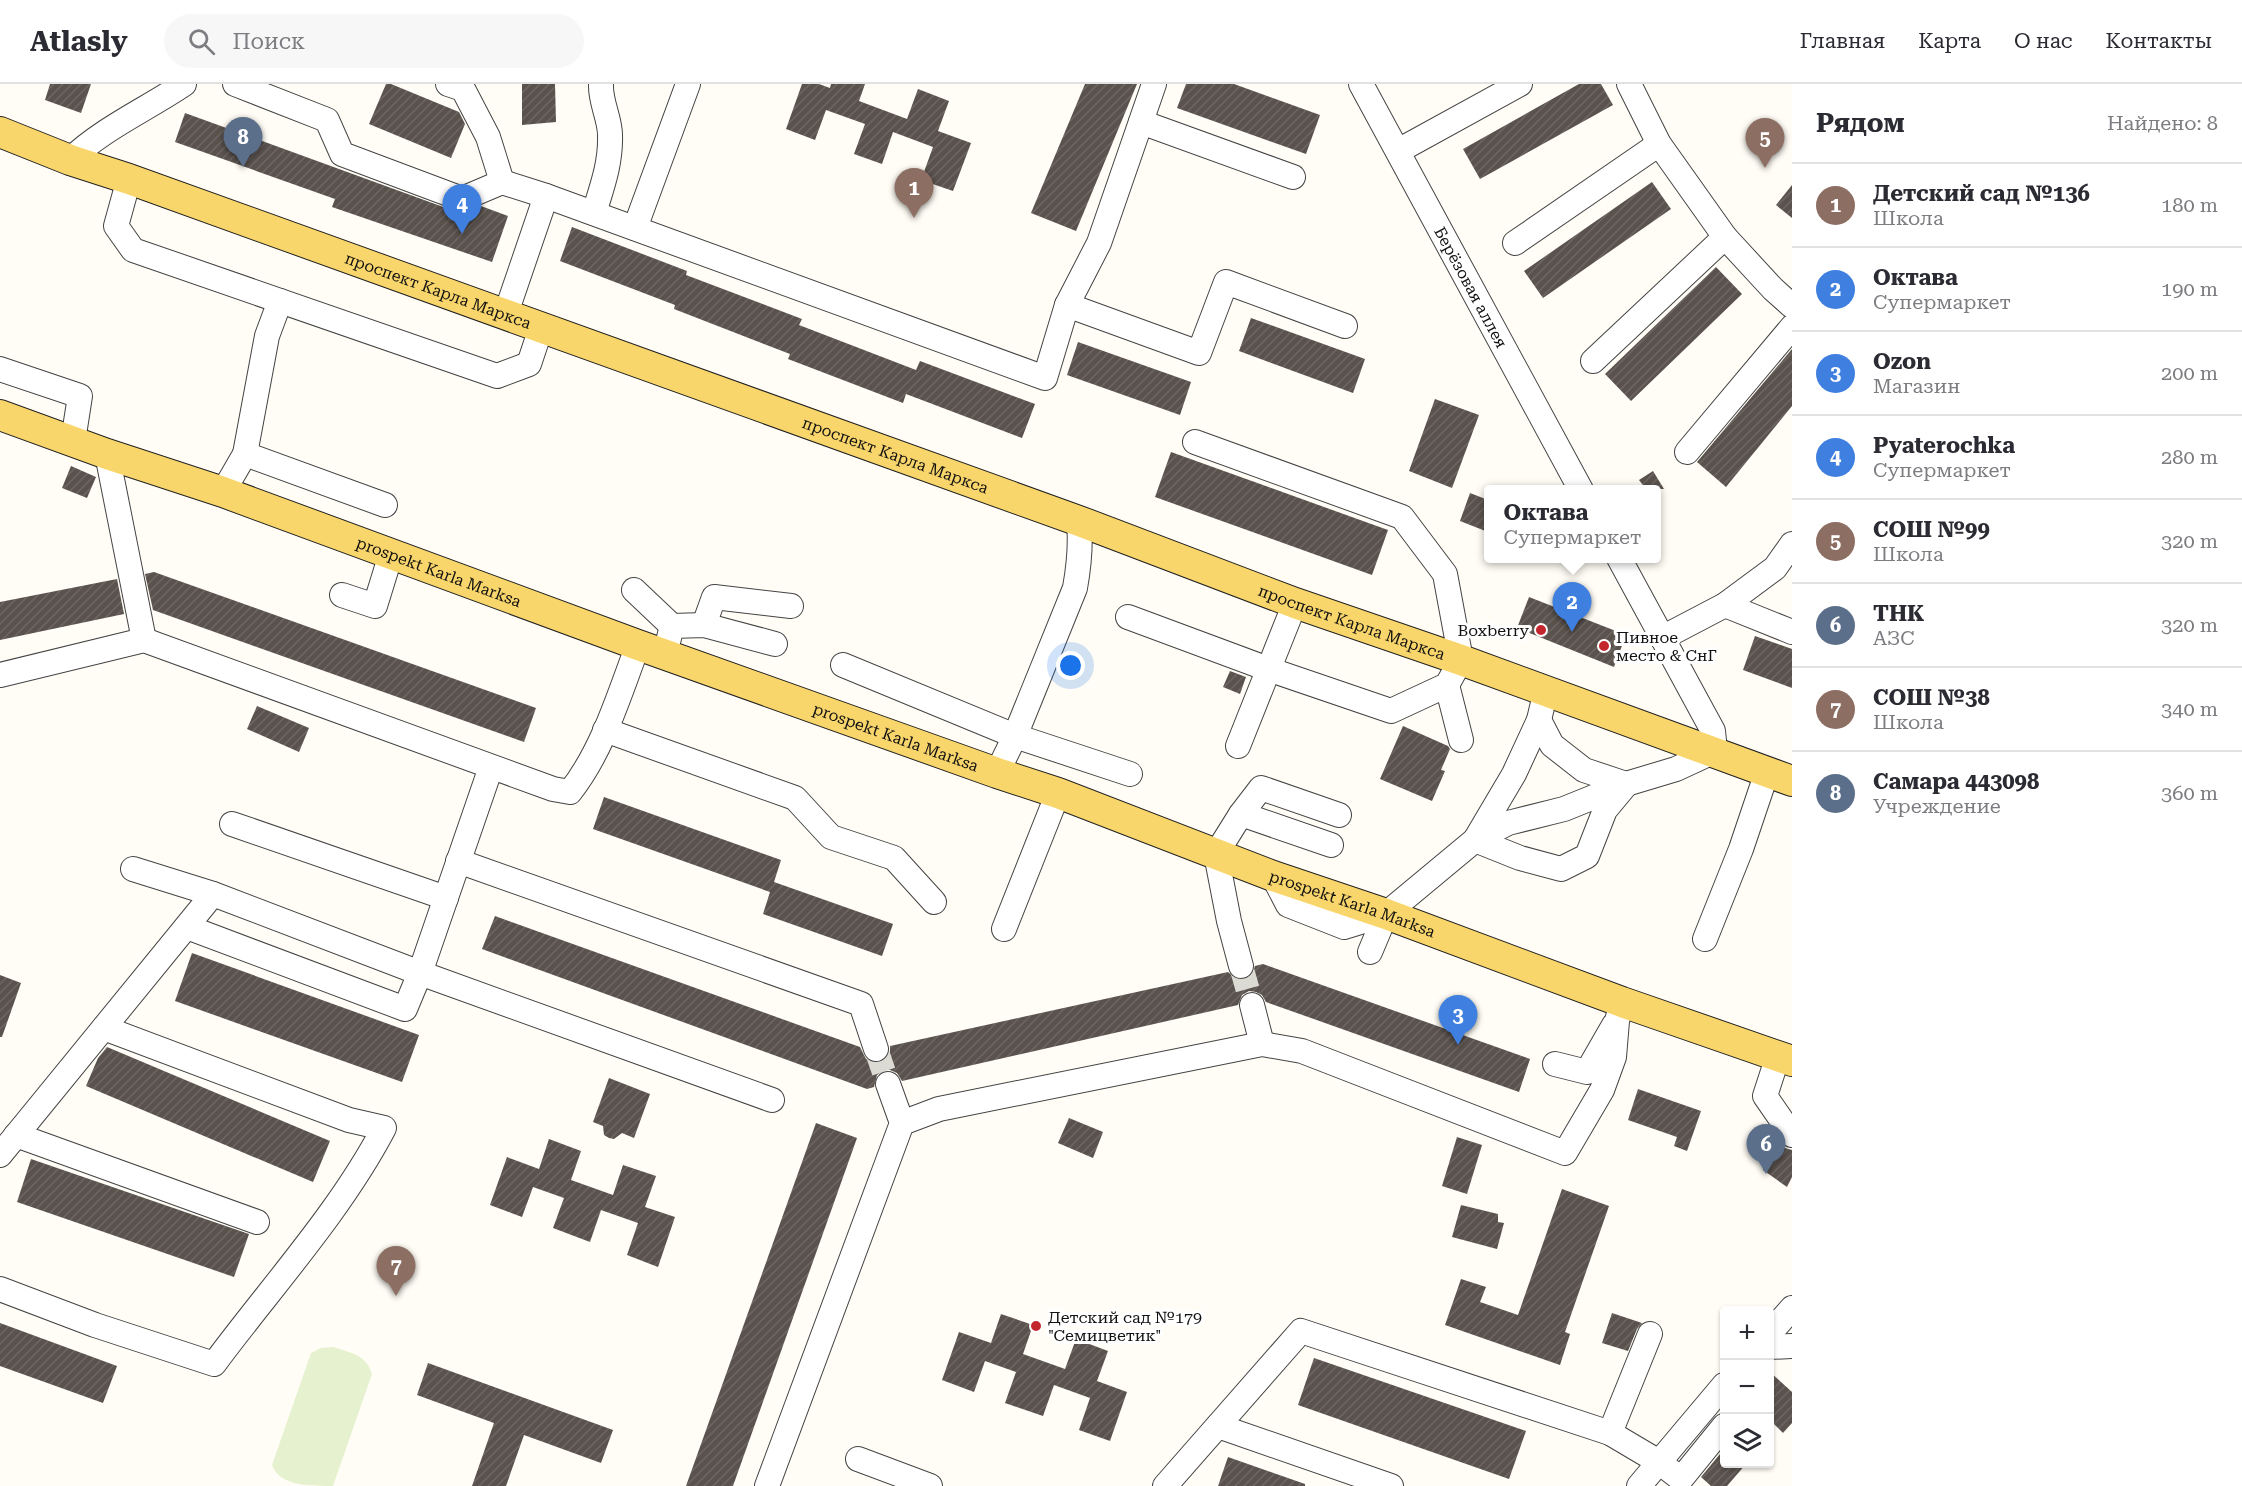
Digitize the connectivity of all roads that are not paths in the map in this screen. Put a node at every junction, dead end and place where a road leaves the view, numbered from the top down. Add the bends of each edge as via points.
1 (184, 84) edge
2 (235, 84) edge
3 (448, 84) edge
4 (601, 84) edge
5 (688, 84) edge
6 (1154, 84) edge
7 (1361, 84) edge
8 (1520, 84) edge
9 (1629, 84) edge
10 (1141, 122) junction
11 (0, 132) edge
12 (1659, 144) junction
13 (1398, 151) junction
14 (70, 160) junction
15 (1293, 177) dead end
16 (129, 178) junction
17 (502, 182) junction
18 (546, 196) junction
19 (594, 213) junction
20 (635, 228) junction
21 (1725, 237) junction
22 (1515, 243) dead end
23 (280, 301) junction
24 (1067, 306) junction
25 (1792, 306) edge
26 (505, 315) junction
27 (1345, 326) dead end
28 (1792, 327) edge
29 (541, 328) junction
30 (1593, 361) dead end
31 (0, 369) edge
32 (0, 415) edge
33 (73, 441) junction
34 (1194, 442) dead end
35 (1687, 452) dead end
36 (107, 454) junction
37 (245, 454) junction
38 (1579, 485) edge
39 (223, 492) junction
40 (385, 505) dead end
41 (1079, 522) junction
42 (1792, 544) edge
43 (391, 554) junction
44 (1621, 563) edge
45 (634, 590) dead end
46 (342, 595) dead end
47 (1295, 603) junction
48 (1725, 605) junction
49 (791, 606) dead end
50 (1128, 617) dead end
51 (705, 625) junction
52 (1792, 632) edge
53 (1662, 638) junction
54 (144, 640) junction
55 (658, 642) junction
56 (776, 644) dead end
57 (843, 665) dead end
58 (1268, 669) junction
59 (1454, 672) junction
60 (0, 675) edge
61 (1546, 690) junction
62 (1539, 720) junction
63 (605, 730) junction
64 (1015, 736) junction
65 (1461, 740) dead end
66 (1238, 746) dead end
67 (1715, 751) junction
68 (491, 767) junction
69 (998, 773) junction
70 (1130, 774) dead end
71 (1780, 776) edge
72 (1626, 784) junction
73 (1058, 793) junction
74 (1241, 814) junction
75 (1339, 815) dead end
76 (232, 824) dead end
77 (1475, 840) junction
78 (1331, 845) dead end
79 (1216, 854) junction
80 (458, 861) junction
81 (133, 869) dead end
82 (213, 894) junction
83 (446, 898) junction
84 (934, 902) dead end
85 (1386, 914) junction
86 (187, 927) junction
87 (1005, 929) dead end
88 (1705, 939) dead end
89 (1370, 952) dead end
90 (1241, 966) tunnel mouth
91 (420, 972) junction
92 (1252, 1005) tunnel mouth
93 (1619, 1012) junction
94 (104, 1028) junction
95 (1262, 1044) junction
96 (876, 1049) tunnel mouth
97 (1785, 1059) edge
98 (1555, 1064) dead end
99 (888, 1084) tunnel mouth
100 (772, 1100) dead end
101 (902, 1123) junction
102 (16, 1135) junction
103 (1792, 1136) edge
104 (0, 1155) edge
105 (257, 1222) dead end
106 (0, 1290) edge
107 (1792, 1308) edge
108 (1774, 1329) edge
109 (1650, 1334) dead end
110 (1792, 1346) edge
111 (1774, 1347) edge
112 (1720, 1394) edge
113 (1218, 1426) junction
114 (1720, 1432) edge
115 (1610, 1433) junction
116 (858, 1459) dead end
117 (1659, 1462) junction
118 (767, 1486) edge
119 (930, 1486) edge
120 (1166, 1486) edge
121 (1391, 1486) edge
122 (1639, 1486) edge

1 - 14 street via 88,143
2 - 17 street via 327,120 342,154 462,199
3 - 17 street via 463,89 488,137
4 - 19 street via 610,133 608,167
5 - 20 street
6 - 10 street
7 - 13 street, Берёзовая аллея
8 - 13 street
9 - 12 street
10 - 15 street
10 - 24 street via 1099,243
11 - 14 main road, проспект Карла Маркса
12 - 21 street
12 - 22 street
13 - 38 street, Берёзовая аллея
14 - 16 main road, проспект Карла Маркса
16 - 23 street via 116,226 133,250
16 - 26 main road, проспект Карла Маркса
17 - 18 street
18 - 19 street
18 - 26 street
19 - 20 street
20 - 24 street via 1045,378
21 - 25 street
21 - 30 street
23 - 29 street via 496,376 529,364
23 - 37 street via 267,336
24 - 27 street via 1199,353 1227,282
26 - 29 main road, проспект Карла Маркса
28 - 35 street
29 - 41 main road, проспект Карла Маркса
31 - 33 street via 80,396
32 - 33 main road, prospekt Karla Marksa
33 - 36 main road, prospekt Karla Marksa
34 - 59 street via 1402,517 1445,574
36 - 39 main road, prospekt Karla Marksa
36 - 54 street
37 - 39 street
37 - 40 street
39 - 43 main road, prospekt Karla Marksa
41 - 47 main road, проспект Карла Маркса
41 - 64 street via 1075,588
42 - 48 street via 1775,568
43 - 46 street via 375,606
43 - 55 main road, prospekt Karla Marksa
44 - 53 street
45 - 55 street
47 - 58 street
47 - 59 main road, проспект Карла Маркса
48 - 52 street
48 - 53 street
49 - 51 street via 714,597
50 - 58 street
51 - 55 street
51 - 56 street
53 - 67 street via 1713,731
54 - 60 street
54 - 68 street
55 - 63 street
55 - 69 main road, prospekt Karla Marksa
57 - 64 street
58 - 59 street via 1391,711
58 - 66 street
59 - 61 main road, проспект Карла Маркса
59 - 65 street
61 - 62 street
61 - 67 main road, проспект Карла Маркса
62 - 72 street via 1552,745 1584,770
62 - 77 street via 1514,774
63 - 68 street via 582,777 570,792
63 - 84 street via 795,798 831,837 894,858
64 - 69 street
64 - 70 street
67 - 71 main road, проспект Карла Маркса
67 - 72 street via 1676,769
68 - 80 street
69 - 73 main road, prospekt Karla Marksa
71 - 88 street via 1741,849
72 - 77 street via 1564,809 1508,823
72 - 77 street via 1605,810 1587,856 1561,869
73 - 79 main road, prospekt Karla Marksa
73 - 87 street
74 - 75 street via 1261,788
74 - 78 street
74 - 79 street
76 - 83 street
77 - 85 street
79 - 85 main road, prospekt Karla Marksa
79 - 90 street
80 - 83 street
80 - 96 street via 861,1004
81 - 82 street
82 - 86 street
82 - 91 street
83 - 91 street
85 - 89 street
85 - 93 main road, prospekt Karla Marksa
86 - 91 street via 405,1009
86 - 94 street
91 - 100 street
92 - 95 street
93 - 95 street via 1614,1058 1606,1079 1565,1153 1302,1051
93 - 97 main road, prospekt Karla Marksa
93 - 98 street via 1587,1072
94 - 102 street
94 - 106 street via 349,1120 384,1128 324,1220 214,1364
95 - 101 street via 939,1109
97 - 103 street via 1765,1096
99 - 101 street
101 - 118 street
102 - 104 street
102 - 105 street
107 - 108 street
109 - 115 street
110 - 111 street
112 - 117 street
113 - 115 street via 1302,1331
113 - 120 street
113 - 121 street
114 - 117 street via 1682,1479
115 - 117 street
116 - 119 street
117 - 122 street

